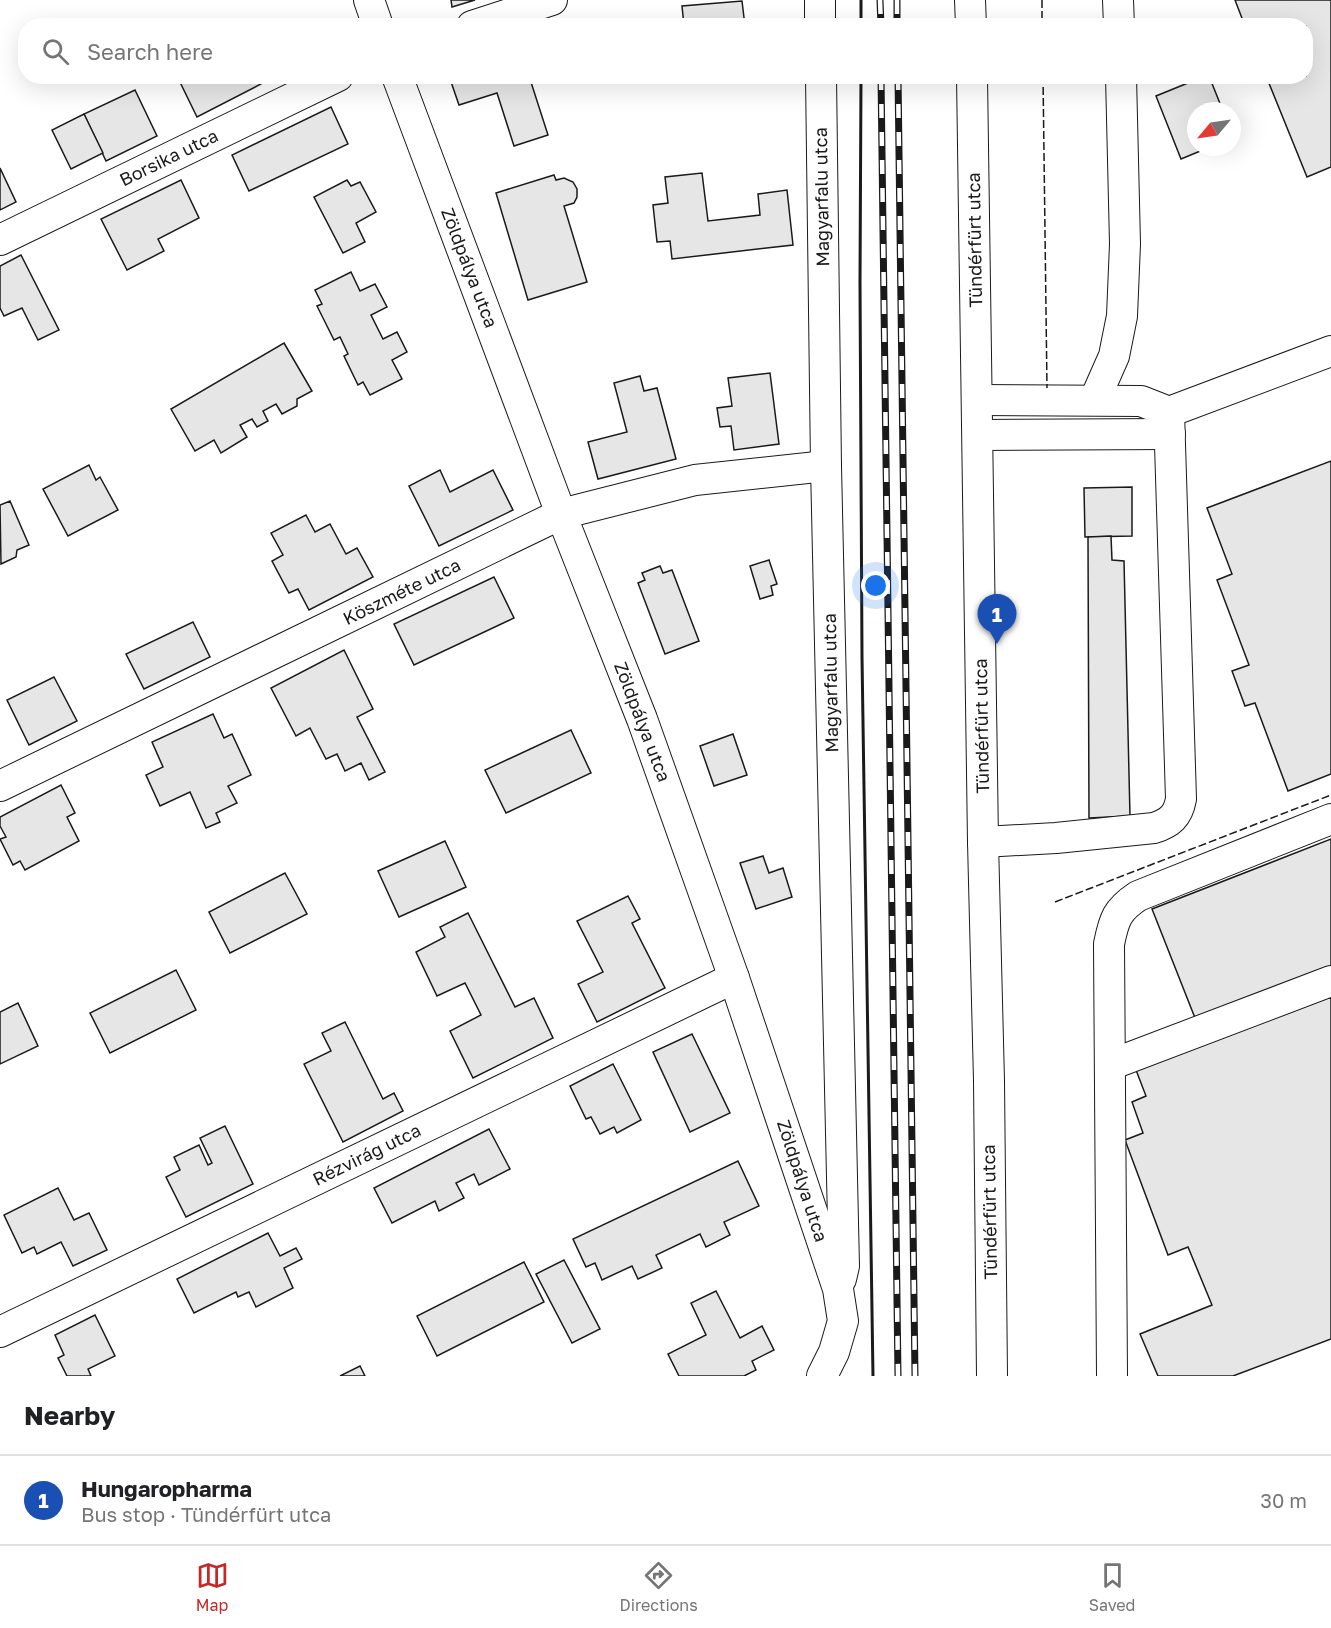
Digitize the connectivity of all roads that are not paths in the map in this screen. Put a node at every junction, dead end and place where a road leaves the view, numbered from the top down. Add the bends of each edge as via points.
1 (369, 0) edge
2 (552, 0) edge
3 (820, 0) edge
4 (970, 0) edge
5 (1118, 0) edge
6 (375, 18) edge
7 (497, 18) edge
8 (820, 18) edge
9 (971, 18) edge
10 (1119, 18) edge
11 (322, 84) edge
12 (400, 84) edge
13 (821, 84) edge
14 (972, 84) edge
15 (1121, 84) edge
16 (0, 240) edge
17 (1331, 351) edge
18 (1095, 399) junction
19 (978, 400) junction
20 (1170, 423) junction
21 (978, 435) junction
22 (826, 466) junction
23 (561, 514) junction
24 (0, 786) edge
25 (1331, 819) edge
26 (983, 842) junction
27 (734, 978) junction
28 (1331, 981) edge
29 (1110, 1065) junction
30 (838, 1289) junction
31 (0, 1332) edge
32 (822, 1376) edge
33 (992, 1376) edge
34 (1112, 1376) edge

1 - 6 street
2 - 7 street
3 - 8 street
4 - 9 street
5 - 10 street
11 - 16 street, Borsika utca
12 - 23 street, Zöldpálya utca
13 - 22 street, Magyarfalu utca
14 - 19 street, Tündérfürt utca
15 - 18 street via 1125,244 1122,316 1114,356
17 - 20 street
18 - 19 street
18 - 20 street via 1141,401
19 - 21 street, Tündérfürt utca
20 - 21 street
20 - 26 street via 1180,807 1170,821 1154,828
21 - 26 street, Tündérfürt utca
22 - 23 street, Köszméte utca via 695,480
22 - 30 street, Magyarfalu utca via 844,1266
23 - 24 street, Köszméte utca
23 - 27 street, Zöldpálya utca via 642,719
25 - 29 street via 1126,904 1114,921 1109,944
26 - 33 street, Tündérfürt utca
27 - 30 street, Zöldpálya utca
27 - 31 street, Rézvirág utca
28 - 29 street
29 - 34 street
30 - 32 street, Zöldpálya utca via 843,1321

